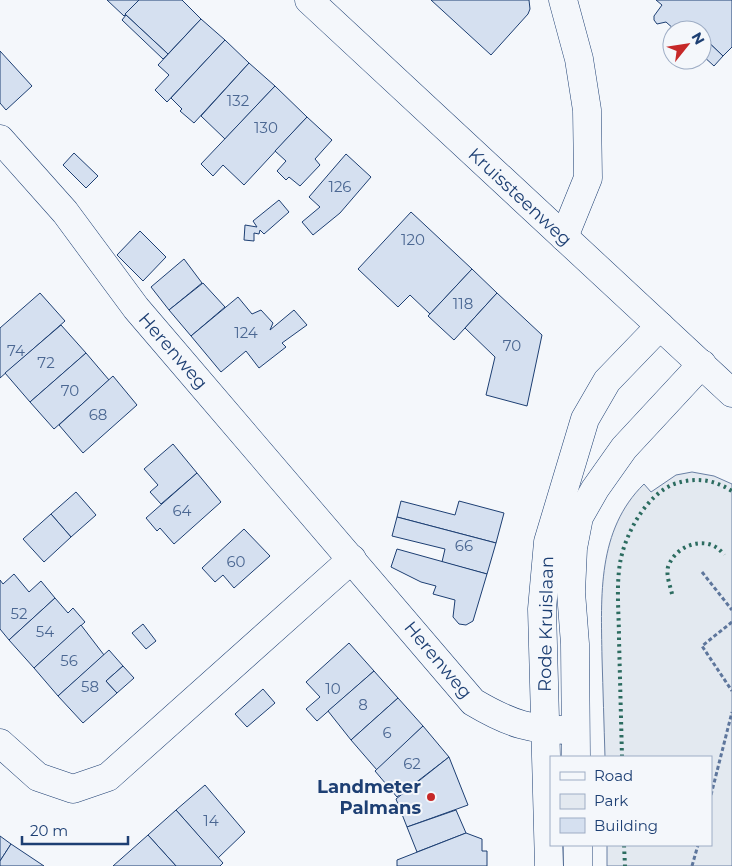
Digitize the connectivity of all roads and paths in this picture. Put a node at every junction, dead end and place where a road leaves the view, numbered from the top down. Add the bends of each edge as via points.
1 (309, 0) edge
2 (563, 0) edge
3 (0, 139) edge
4 (564, 237) junction
5 (660, 326) junction
6 (702, 364) junction
7 (732, 393) edge
8 (560, 545) junction
9 (352, 560) junction
10 (702, 572) dead end
11 (732, 610) edge
12 (732, 622) edge
13 (732, 691) edge
14 (732, 712) edge
15 (575, 730) junction
16 (544, 731) junction
17 (0, 743) edge
18 (576, 756) edge
19 (712, 790) edge
20 (578, 846) edge
21 (698, 846) edge
22 (548, 866) edge
23 (578, 866) edge
24 (692, 866) edge

1 - 4 main road, Kruissteenweg
2 - 4 main road via 579,59 587,110 588,178
3 - 9 main road, Herenweg via 65,212 136,308
4 - 5 main road, Kruissteenweg
5 - 6 main road, Kruissteenweg
5 - 8 main road, Rode Kruislaan via 607,380 585,420
6 - 7 main road, Kruissteenweg
6 - 8 main road, Rode Kruislaan via 624,448
8 - 15 main road, Rode Kruislaan via 571,592
8 - 16 main road, Rode Kruislaan via 542,609
9 - 16 main road, Herenweg via 473,702 499,717
9 - 17 main road via 108,777 73,789 38,777
10 - 11 path
12 - 13 path via 702,646
14 - 19 path
15 - 16 main road, Herenweg
15 - 18 main road, Rode Kruislaan
16 - 22 main road, Rode Kruislaan
20 - 23 main road
21 - 24 path

